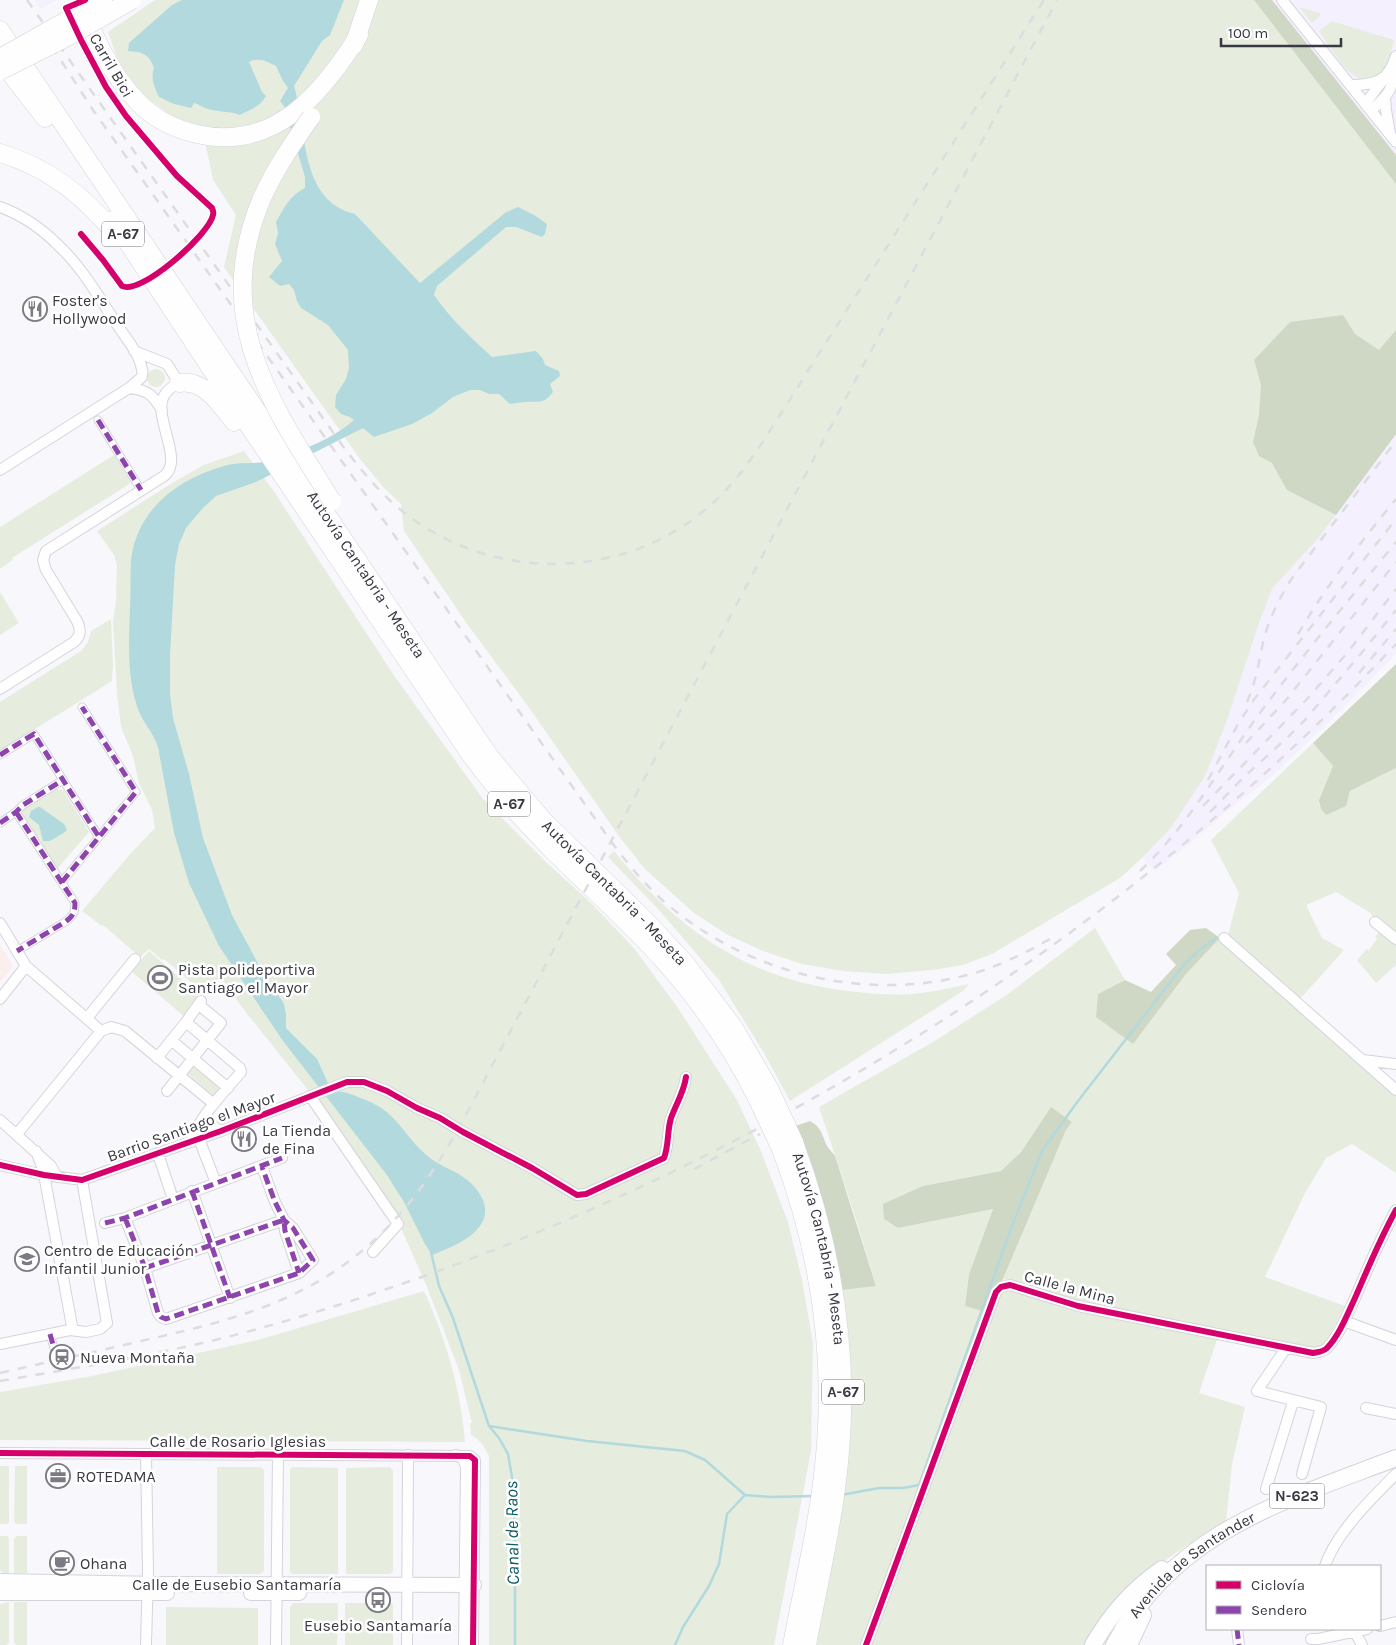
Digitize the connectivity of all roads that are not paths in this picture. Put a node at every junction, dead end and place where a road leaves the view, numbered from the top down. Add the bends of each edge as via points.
1 (79, 0) edge
2 (102, 0) edge
3 (132, 0) edge
4 (1282, 0) edge
5 (368, 1) edge
6 (0, 24) edge
7 (0, 30) edge
8 (0, 51) edge
9 (1395, 60) edge
10 (3, 65) edge
11 (1385, 78) junction
12 (1350, 84) junction
13 (1385, 98) junction
14 (1368, 108) junction
15 (47, 110) junction
16 (308, 111) junction
17 (1393, 138) edge
18 (0, 153) edge
19 (0, 207) edge
20 (134, 351) junction
21 (199, 351) junction
22 (179, 383) junction
23 (129, 388) junction
24 (162, 412) junction
25 (98, 420) dead end
26 (268, 449) junction
27 (0, 470) edge
28 (290, 482) junction
29 (141, 490) junction
30 (0, 689) edge
31 (82, 707) dead end
32 (0, 755) edge
33 (63, 780) junction
34 (515, 788) junction
35 (16, 812) junction
36 (0, 823) edge
37 (99, 837) junction
38 (62, 882) junction
39 (1376, 922) dead end
40 (0, 924) edge
41 (1224, 938) dead end
42 (1396, 939) edge
43 (17, 951) junction
44 (135, 959) dead end
45 (26, 966) junction
46 (0, 999) edge
47 (87, 1018) junction
48 (186, 1022) junction
49 (102, 1031) junction
50 (172, 1040) junction
51 (207, 1040) junction
52 (157, 1058) junction
53 (193, 1059) junction
54 (1363, 1060) junction
55 (1396, 1064) edge
56 (179, 1076) junction
57 (686, 1077) dead end
58 (228, 1088) junction
59 (167, 1090) dead end
60 (1396, 1090) edge
61 (764, 1094) junction
62 (314, 1096) junction
63 (214, 1104) junction
64 (0, 1120) edge
65 (203, 1120) junction
66 (221, 1131) junction
67 (17, 1134) junction
68 (195, 1140) junction
69 (787, 1146) junction
70 (158, 1154) junction
71 (38, 1156) junction
72 (282, 1158) dead end
73 (0, 1165) edge
74 (262, 1167) junction
75 (26, 1170) junction
76 (44, 1175) junction
77 (57, 1177) junction
78 (82, 1180) junction
79 (216, 1183) junction
80 (192, 1191) junction
81 (173, 1199) junction
82 (1396, 1210) edge
83 (125, 1218) junction
84 (284, 1220) junction
85 (105, 1223) dead end
86 (212, 1245) junction
87 (373, 1252) dead end
88 (145, 1268) junction
89 (299, 1273) junction
90 (230, 1298) junction
91 (1344, 1321) junction
92 (72, 1326) dead end
93 (50, 1334) junction
94 (1396, 1340) edge
95 (0, 1344) edge
96 (54, 1348) dead end
97 (1286, 1348) junction
98 (1293, 1402) junction
99 (1366, 1408) dead end
100 (1396, 1414) edge
101 (0, 1453) edge
102 (146, 1454) junction
103 (278, 1454) junction
104 (408, 1455) junction
105 (456, 1455) junction
106 (1396, 1458) edge
107 (1302, 1474) dead end
108 (1396, 1474) edge
109 (1266, 1489) dead end
110 (1202, 1545) junction
111 (1178, 1564) junction
112 (1326, 1565) edge
113 (0, 1581) edge
114 (148, 1588) junction
115 (276, 1589) junction
116 (407, 1589) junction
117 (469, 1589) junction
118 (0, 1593) edge
119 (1396, 1622) edge
120 (1381, 1626) edge
121 (1237, 1630) edge
122 (1363, 1630) edge
123 (1355, 1632) junction
124 (1311, 1638) edge
125 (146, 1645) edge
126 (276, 1645) edge
127 (407, 1645) edge
128 (464, 1645) edge
129 (473, 1645) edge
130 (792, 1645) edge
131 (807, 1645) edge
132 (866, 1645) edge
133 (1092, 1645) edge
134 (1114, 1645) edge
135 (1129, 1645) edge
136 (1239, 1645) edge
137 (1362, 1645) edge

1 - 16 highway via 109,63 138,102 159,119 192,133 224,138 254,133
2 - 8 highway, bridge
2 - 10 highway, bridge
3 - 10 highway, bridge via 73,34
4 - 12 street
5 - 16 highway via 358,35 343,68
6 - 15 highway
7 - 15 highway, A-67
8 - 15 highway, A-67
9 - 11 street
9 - 13 street via 1393,81
10 - 15 highway
11 - 12 street via 1367,85
11 - 14 street
12 - 14 street
13 - 14 street
13 - 17 street
14 - 17 street
15 - 21 highway, A-67
15 - 26 highway, A-67
16 - 34 highway, bridge via 255,215 246,252 243,300 249,342 266,388 291,435
18 - 21 highway via 44,171 85,201 120,241
19 - 20 street via 32,223 59,245 77,266
20 - 22 street via 167,364
20 - 23 street via 142,377
21 - 26 highway, A-67
22 - 24 street via 164,395
22 - 26 highway via 194,383 204,388
23 - 24 street via 151,394
23 - 27 street
24 - 29 street via 171,468
25 - 29 street
26 - 28 highway
28 - 34 highway, Autovía Cantabria - Meseta / A-67
28 - 61 highway, Autovía Cantabria - Meseta / A-67 via 470,754 549,847 650,946 690,992
29 - 30 street via 46,552 43,560 46,570 77,621 80,634 74,642
31 - 37 street via 136,792
32 - 33 street via 34,734
33 - 35 street
33 - 37 street
34 - 61 highway, Autovía Cantabria - Meseta / A-67 via 685,963 734,1028
35 - 36 street
35 - 38 street
37 - 38 street
38 - 43 street via 75,903 72,917
39 - 42 street
40 - 43 street
41 - 54 street
43 - 45 street
44 - 47 street
45 - 46 street
45 - 47 street
47 - 49 street
48 - 50 street
48 - 51 street, Barrio Santiago el Mayor
48 - 51 street via 200,1003 221,1023
49 - 52 street, Barrio Santiago el Mayor via 111,1027 125,1031
49 - 67 street
50 - 52 street
50 - 53 street, Barrio Santiago el Mayor
51 - 53 street
51 - 58 street, Barrio Santiago el Mayor via 240,1068 241,1072
52 - 56 street, Barrio Santiago el Mayor
53 - 56 street
53 - 58 street, Barrio Santiago el Mayor
54 - 55 street
54 - 60 street
56 - 59 street
56 - 63 street, Barrio Santiago el Mayor
57 - 62 street, Barrio Santiago el Mayor via 670,1120 664,1158 586,1194 577,1195 440,1118 379,1088 347,1082
58 - 63 street, Barrio Santiago el Mayor
61 - 69 highway, Autovía Cantabria - Meseta / A-67, bridge
62 - 66 street, Barrio Santiago el Mayor
62 - 87 street via 398,1224
63 - 65 street, Barrio Santiago el Mayor
64 - 67 street
65 - 66 street, Barrio Santiago el Mayor
65 - 68 street, Barrio Santiago el Mayor via 194,1132
66 - 68 street, Barrio Santiago el Mayor
67 - 71 street
68 - 70 street, Barrio Santiago el Mayor
68 - 79 street
69 - 130 highway, Autovía Cantabria - Meseta / A-67 via 815,1264 828,1384 822,1484
69 - 131 highway, Autovía Cantabria - Meseta / A-67 via 812,1192 827,1250 838,1310 842,1370 842,1431 836,1491
70 - 78 street, Barrio Santiago el Mayor
70 - 81 street
71 - 75 street via 32,1168
71 - 76 street
71 - 77 street via 51,1166
72 - 74 street
73 - 75 street
74 - 79 street
74 - 84 street
75 - 76 street
76 - 77 street
76 - 92 street
77 - 78 street
78 - 93 street via 107,1323 100,1330
79 - 80 street
80 - 81 street
80 - 86 street
81 - 83 street
82 - 91 street, Calle la Mina
83 - 85 street
83 - 88 street
84 - 86 street
84 - 89 street
84 - 89 street via 293,1228 313,1260
86 - 88 street
86 - 90 street
88 - 90 street via 158,1313 166,1319
89 - 90 street
91 - 94 street
91 - 97 street, Calle la Mina via 1326,1350 1313,1353
93 - 95 street
93 - 96 street
97 - 98 street via 1257,1392
97 - 132 street, Calle la Mina via 1078,1306 1010,1285 1001,1287 996,1292
98 - 107 street via 1321,1408
98 - 109 street
99 - 100 street
101 - 102 street, Calle de Rosario Iglesias
102 - 103 street, Calle de Rosario Iglesias
102 - 114 street
103 - 104 street, Calle de Rosario Iglesias
103 - 115 street
104 - 105 street, Calle de Rosario Iglesias
104 - 116 street
105 - 117 street via 463,1459 466,1467
105 - 117 street, Calle de Rosario Iglesias via 476,1460
106 - 110 highway, Avenida de Santander / N-623 via 1275,1505
108 - 112 street via 1338,1541
110 - 111 highway, Avenida de Santander / N-623
110 - 133 highway, N-623 via 1162,1569 1137,1589
111 - 134 highway, Avenida de Santander / N-623 via 1141,1604
111 - 135 highway, N-623 via 1146,1609
113 - 114 main road, Calle de Eusebio Santamaría
114 - 115 main road, Calle de Eusebio Santamaría
114 - 118 main road, Calle de Eusebio Santamaría
114 - 125 street
115 - 116 main road, Calle de Eusebio Santamaría
115 - 126 street
116 - 117 main road, Calle de Eusebio Santamaría
116 - 127 street
117 - 128 street
117 - 129 street
119 - 120 street
121 - 136 street
122 - 123 street
123 - 124 street
123 - 137 street

